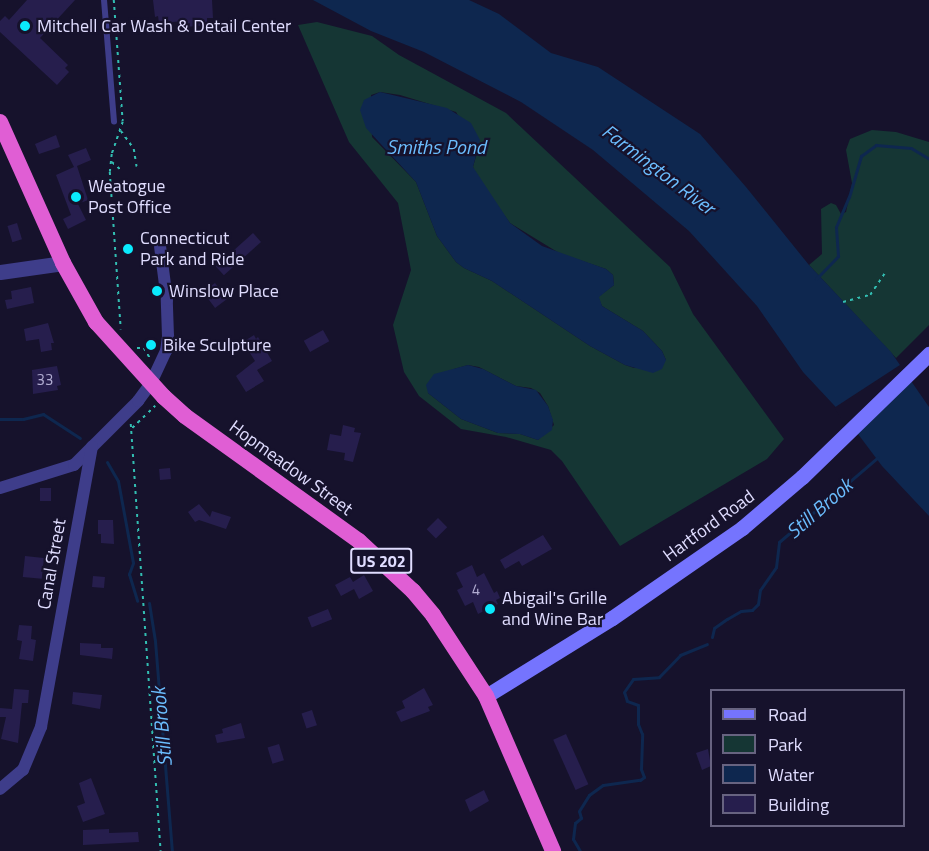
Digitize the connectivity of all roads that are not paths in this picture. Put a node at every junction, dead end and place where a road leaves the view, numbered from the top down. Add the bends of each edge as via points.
1 (104, 0) edge
2 (0, 122) edge
3 (114, 122) road end
4 (160, 246) dead end
5 (63, 264) junction
6 (0, 272) edge
7 (929, 354) edge
8 (151, 383) junction
9 (92, 447) junction
10 (0, 488) edge
11 (486, 696) junction
12 (0, 789) edge
13 (553, 851) edge

1 - 3 lane
2 - 5 highway, Hopmeadow Street / US 202
4 - 8 street via 168,336 166,351
5 - 6 street
5 - 8 highway, Hopmeadow Street / US 202 via 96,322
7 - 11 main road, Hartford Road via 782,495 737,532 612,618
8 - 9 street
8 - 11 highway, Hopmeadow Street / US 202 via 185,416 359,541 413,591
9 - 10 street via 74,465
9 - 12 street, Canal Street via 43,717 23,770
11 - 13 highway, Hopmeadow Street / US 202

